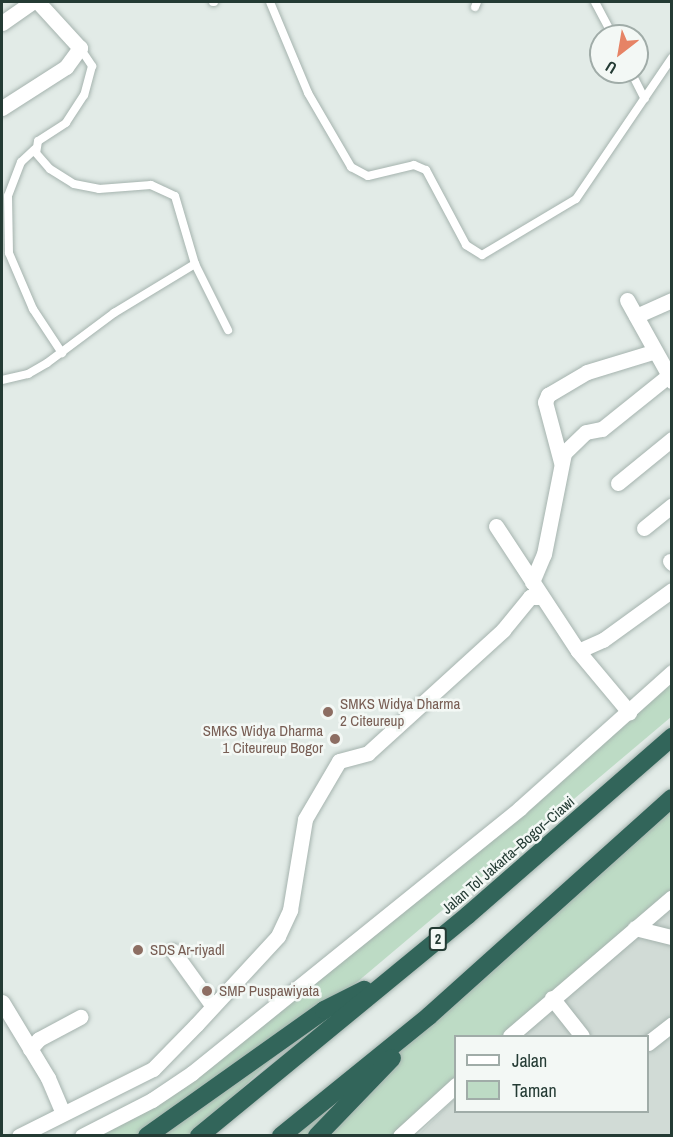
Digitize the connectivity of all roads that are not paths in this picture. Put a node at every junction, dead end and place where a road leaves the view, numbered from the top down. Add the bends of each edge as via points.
1 (32, 2) edge
2 (38, 2) edge
3 (270, 2) edge
4 (596, 2) edge
5 (2, 23) edge
6 (607, 24) edge
7 (80, 48) junction
8 (672, 58) edge
9 (637, 84) edge
10 (645, 99) junction
11 (2, 108) edge
12 (35, 149) junction
13 (195, 264) junction
14 (627, 300) dead end
15 (672, 300) edge
16 (636, 316) junction
17 (228, 330) dead end
18 (62, 353) junction
19 (665, 366) edge
20 (2, 380) edge
21 (672, 439) edge
22 (561, 462) junction
23 (618, 483) dead end
24 (672, 505) edge
25 (496, 526) dead end
26 (644, 528) dead end
27 (532, 582) junction
28 (672, 590) edge
29 (540, 597) junction
30 (578, 651) junction
31 (672, 672) edge
32 (629, 712) junction
33 (672, 736) edge
34 (672, 798) edge
35 (672, 897) edge
36 (635, 928) junction
37 (672, 937) edge
38 (173, 951) dead end
39 (393, 976) junction
40 (552, 998) junction
41 (2, 1002) edge
42 (212, 1005) junction
43 (429, 1016) junction
44 (80, 1017) dead end
45 (672, 1024) edge
46 (511, 1035) edge
47 (581, 1035) edge
48 (649, 1042) edge
49 (30, 1049) junction
50 (153, 1069) junction
51 (171, 1088) junction
52 (454, 1088) edge
53 (63, 1113) junction
54 (19, 1136) edge
55 (82, 1136) edge
56 (147, 1136) edge
57 (199, 1136) edge
58 (281, 1136) edge
59 (318, 1136) edge
60 (400, 1136) edge

1 - 5 street
2 - 7 street
3 - 10 lane via 308,93 351,167 368,176 414,165 426,170 466,245 478,254 487,254 568,207
4 - 6 lane
7 - 11 street via 66,67
7 - 12 lane via 92,66 84,95 72,117 42,137
8 - 10 lane
9 - 10 lane
12 - 13 lane via 50,169 74,184 99,189 151,185 169,192 178,201
12 - 18 lane via 21,162 8,196 9,253 30,302
13 - 17 lane
13 - 18 lane via 114,313
14 - 16 street
15 - 16 street
16 - 19 street
18 - 20 lane via 28,374
19 - 22 street via 606,426 581,436 564,453
19 - 22 street via 587,372 548,394 545,402
21 - 23 street
22 - 27 street via 556,506
24 - 26 street
25 - 27 street
27 - 29 street
28 - 30 street via 603,640
29 - 30 street
29 - 42 street via 530,597 503,630 369,753 339,760 305,819 290,910 278,936
30 - 32 street
31 - 32 street
32 - 51 street via 447,869
33 - 39 highway, Jalan Tol Jakarta–Bogor–Ciawi / 2
34 - 43 highway
35 - 36 street
36 - 37 street
36 - 40 street
38 - 42 street
39 - 56 highway via 324,1010
39 - 57 highway, Jalan Tol Jakarta–Bogor–Ciawi / 2
40 - 46 street
40 - 47 street
41 - 49 street
42 - 50 street
43 - 58 highway
43 - 59 highway
44 - 49 street via 39,1039
45 - 48 street
49 - 53 street
50 - 51 street
50 - 53 street
51 - 55 street
52 - 60 street
53 - 54 street

